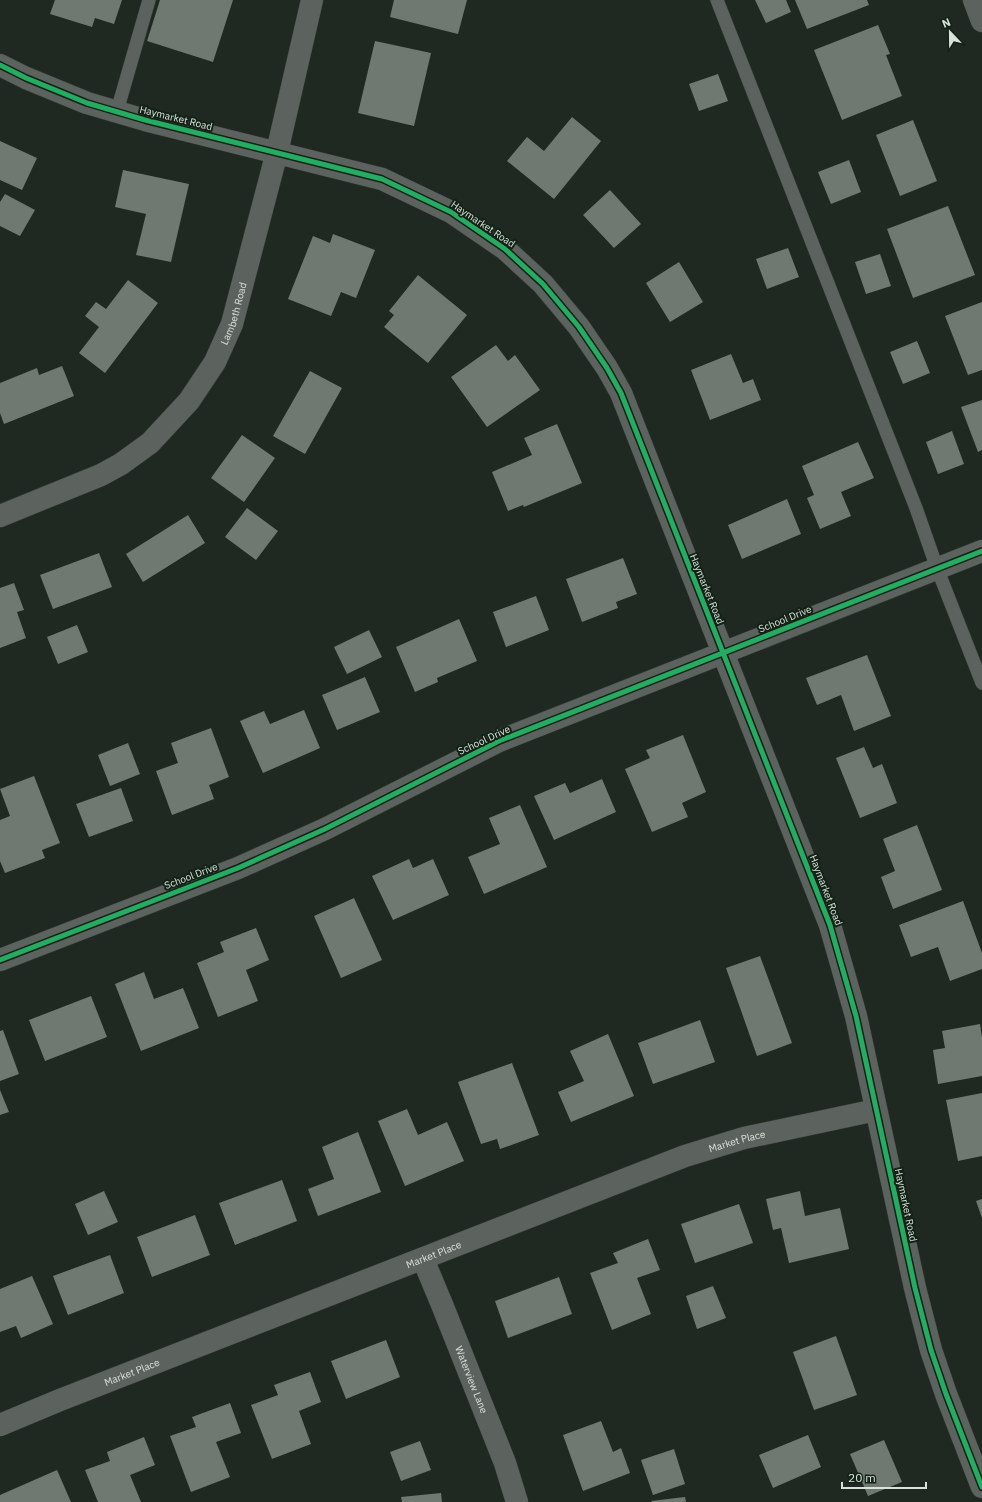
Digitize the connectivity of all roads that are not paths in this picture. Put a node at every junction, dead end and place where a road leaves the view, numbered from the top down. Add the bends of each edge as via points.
1 (149, 0) edge
2 (312, 0) edge
3 (716, 0) edge
4 (974, 0) edge
5 (982, 21) edge
6 (0, 65) edge
7 (117, 111) junction
8 (277, 152) junction
9 (0, 516) edge
10 (982, 551) edge
11 (937, 568) junction
12 (723, 653) junction
13 (982, 683) edge
14 (0, 960) edge
15 (876, 1110) junction
16 (423, 1259) junction
17 (0, 1425) edge
18 (982, 1487) edge
19 (517, 1502) edge

1 - 7 lane
2 - 8 street, Lambeth Road
3 - 11 lane via 910,493
4 - 5 street
6 - 7 street, Haymarket Road via 87,103
7 - 8 street, Haymarket Road
8 - 9 street, Lambeth Road via 232,324 215,362 189,400 150,443 121,464 101,475
8 - 12 street, Haymarket Road via 382,179 451,212 505,249 543,284 579,327 621,393
10 - 11 street, School Drive
11 - 12 street, School Drive
11 - 13 lane
12 - 14 street, School Drive via 499,741 326,829 238,868
12 - 15 street, Haymarket Road via 830,926 856,1016
15 - 16 street, Market Place via 744,1138 685,1156
15 - 18 street, Haymarket Road via 931,1350
16 - 17 street, Market Place
16 - 19 street, Waterview Lane via 505,1463

